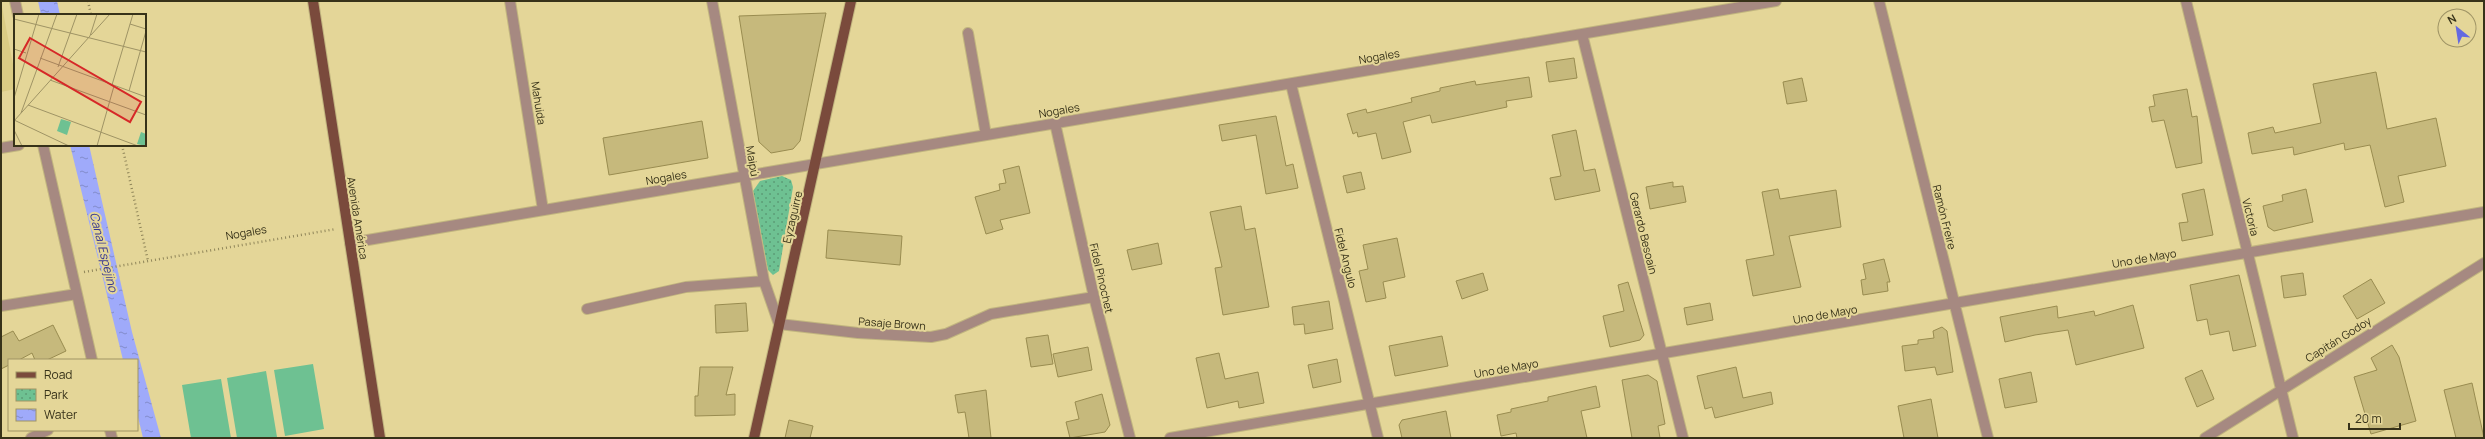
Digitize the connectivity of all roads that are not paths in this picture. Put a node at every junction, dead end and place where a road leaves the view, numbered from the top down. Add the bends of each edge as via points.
1 (15, 1) edge
2 (313, 1) edge
3 (510, 1) edge
4 (712, 1) edge
5 (851, 1) edge
6 (1776, 1) edge
7 (1879, 1) edge
8 (2186, 1) edge
9 (18, 14) edge
10 (968, 33) dead end
11 (1582, 34) junction
12 (1291, 84) junction
13 (1055, 123) junction
14 (986, 135) junction
15 (14, 146) edge
16 (43, 146) edge
17 (1, 148) edge
18 (817, 164) junction
19 (744, 176) junction
20 (543, 210) junction
21 (2484, 212) edge
22 (350, 243) junction
23 (2248, 253) junction
24 (2484, 263) edge
25 (764, 281) junction
26 (77, 294) junction
27 (1094, 298) junction
28 (1954, 304) junction
29 (1, 306) edge
30 (587, 309) dead end
31 (779, 324) junction
32 (1662, 354) junction
33 (92, 359) edge
34 (2281, 388) junction
35 (1370, 404) junction
36 (46, 431) edge
37 (31, 438) edge
38 (380, 438) edge
39 (754, 438) edge
40 (1130, 438) edge
41 (1170, 438) edge
42 (1378, 438) edge
43 (1683, 438) edge
44 (1988, 438) edge
45 (2205, 438) edge
46 (2293, 438) edge

1 - 9 street
2 - 22 main road, Avenida América
3 - 20 street, Mahuida
4 - 19 street, Maipú
5 - 18 main road, Eyzaguirre
6 - 11 street, Nogales
7 - 28 street, Ramón Freire
8 - 23 street, Victoria
10 - 14 street
11 - 12 street, Nogales
11 - 32 street, Gerardo Besoain
12 - 13 street, Nogales
12 - 35 street, Fidel Angulo
13 - 14 street, Nogales
13 - 27 street, Fidel Pinochet
14 - 18 street, Nogales
15 - 17 street
16 - 26 street
18 - 19 street, Nogales
18 - 31 main road, Eyzaguirre
19 - 20 street, Nogales
19 - 25 street, Maipú
20 - 22 street, Nogales
21 - 23 street, Uno de Mayo
22 - 38 main road, Avenida América
23 - 28 street, Uno de Mayo
23 - 34 street, Victoria
24 - 34 street, Capitán Godoy
25 - 30 street via 686,287
25 - 31 street, Maipú
26 - 29 street
26 - 33 street
27 - 31 street, Pasaje Brown via 991,314 946,334 931,337 858,333
27 - 40 street, Fidel Pinochet
28 - 32 street, Uno de Mayo
28 - 44 street, Ramón Freire
31 - 39 main road, Eyzaguirre
32 - 35 street, Uno de Mayo
32 - 43 street, Gerardo Besoain
34 - 45 street, Capitán Godoy
34 - 46 street, Victoria
35 - 41 street, Uno de Mayo
35 - 42 street, Fidel Angulo
36 - 37 street

